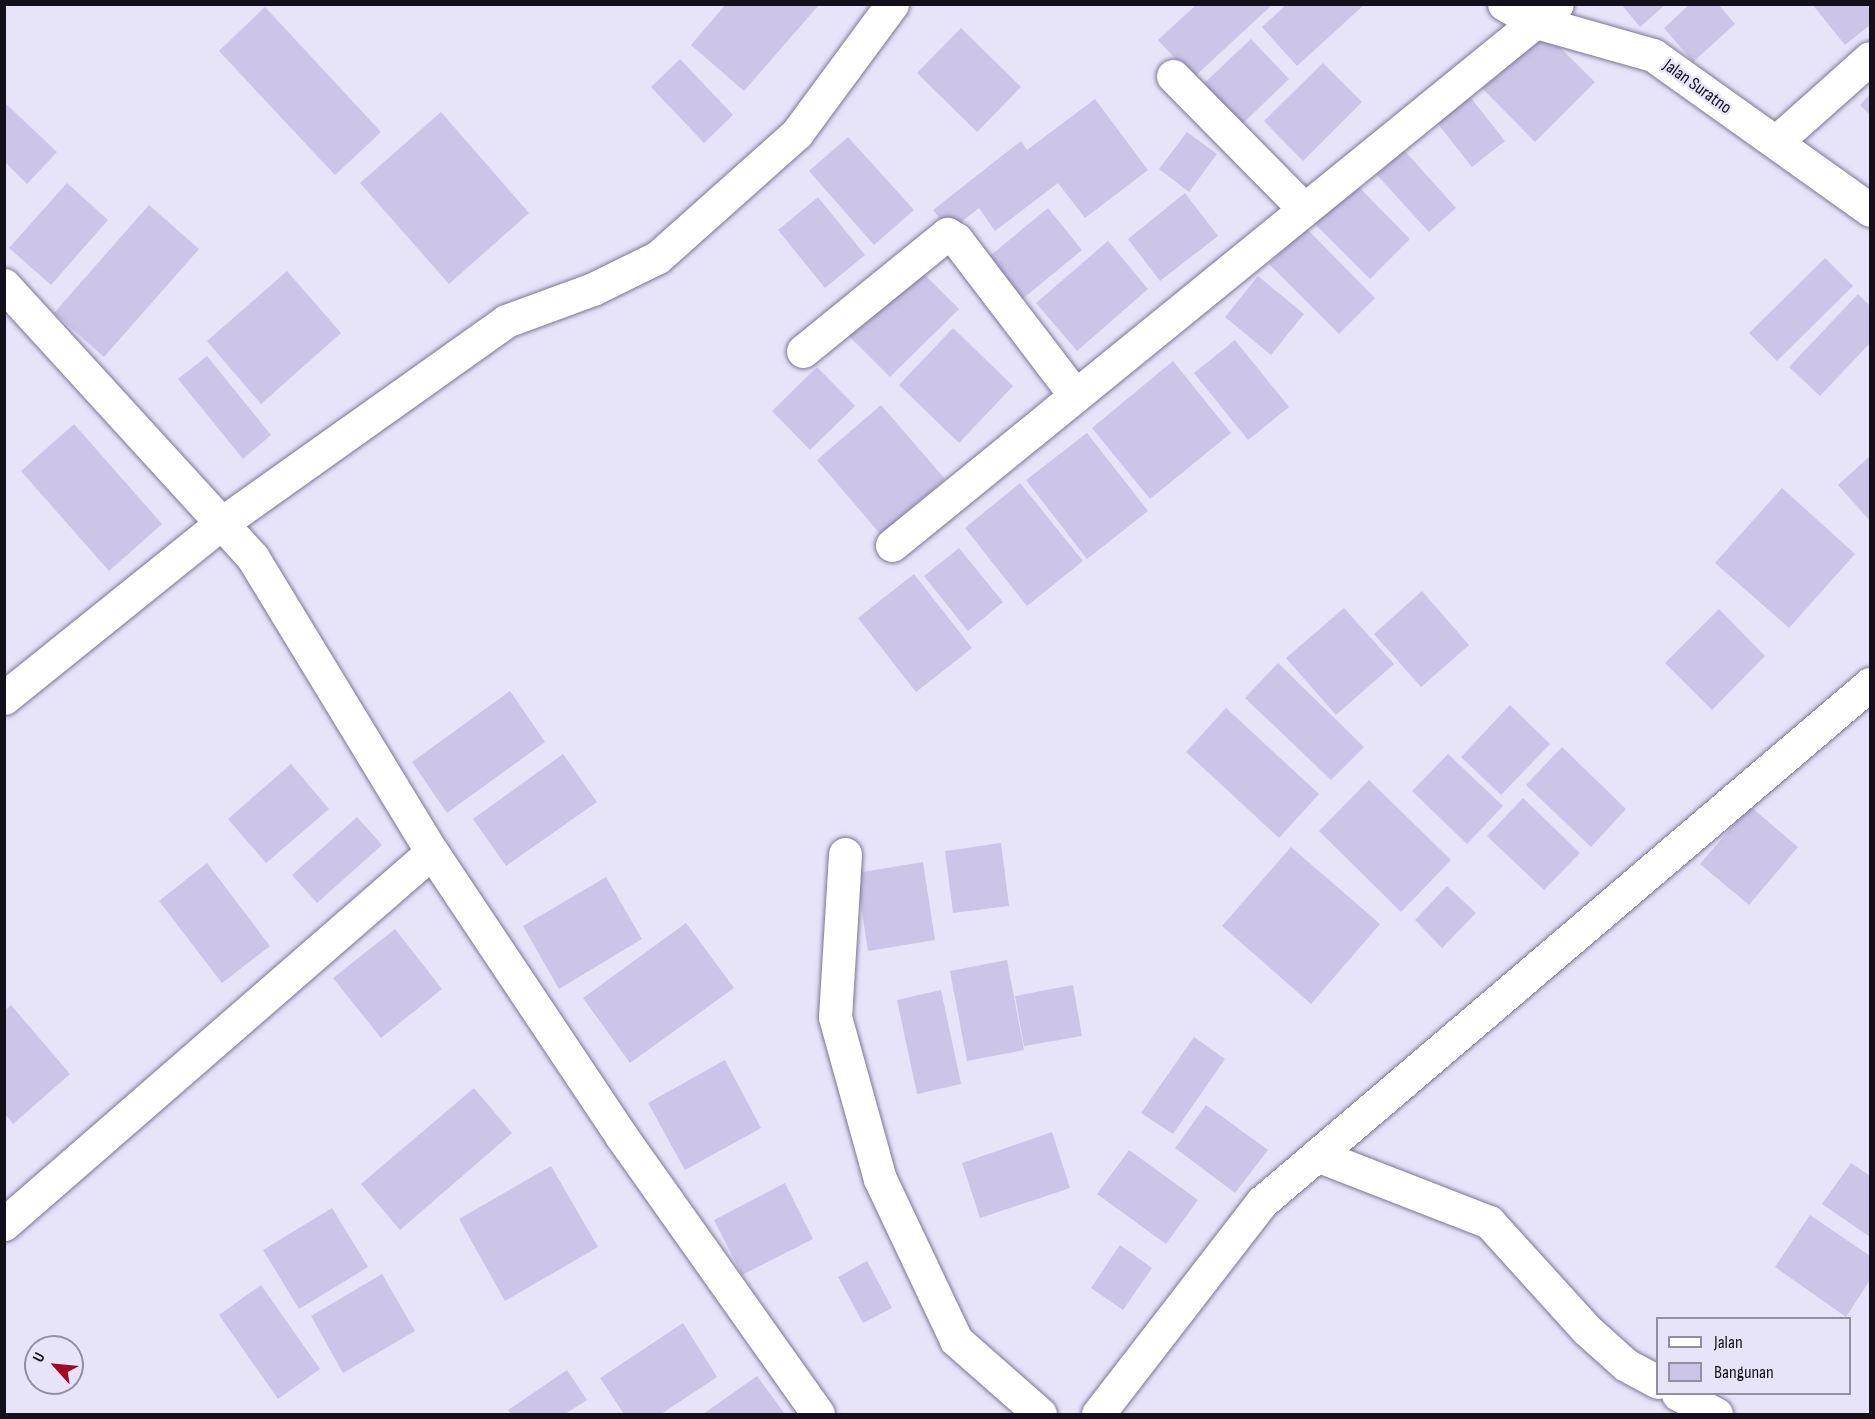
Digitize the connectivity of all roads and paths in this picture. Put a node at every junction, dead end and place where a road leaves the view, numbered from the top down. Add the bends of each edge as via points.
1 (892, 4) edge
2 (1504, 4) edge
3 (1545, 13) edge
4 (1870, 58) edge
5 (1173, 76) dead end
6 (1778, 140) junction
7 (1303, 208) junction
8 (1870, 210) edge
9 (4, 285) edge
10 (803, 351) dead end
11 (1074, 394) junction
12 (222, 523) junction
13 (892, 545) dead end
14 (1870, 684) edge
15 (4, 698) edge
16 (432, 852) junction
17 (845, 854) dead end
18 (1317, 1155) junction
19 (4, 1224) edge
20 (1656, 1381) edge
21 (1680, 1395) edge
22 (818, 1414) edge
23 (1040, 1414) edge
24 (1098, 1414) edge
25 (1716, 1414) edge

1 - 12 street via 797,133 658,257 593,289 506,321
2 - 3 street, Jalan Suratno
3 - 6 street, Jalan Suratno via 1653,55
3 - 7 street
4 - 6 street
5 - 7 street
6 - 8 street, Jalan Suratno
7 - 11 street
9 - 12 street
10 - 11 street via 947,234
11 - 13 street
12 - 15 street
12 - 16 street via 253,558
14 - 18 street
16 - 19 street
16 - 22 street via 622,1137
17 - 23 street via 835,1017 880,1179 956,1340
18 - 20 street via 1489,1222 1587,1330 1626,1365
18 - 24 street via 1262,1202
21 - 25 street

